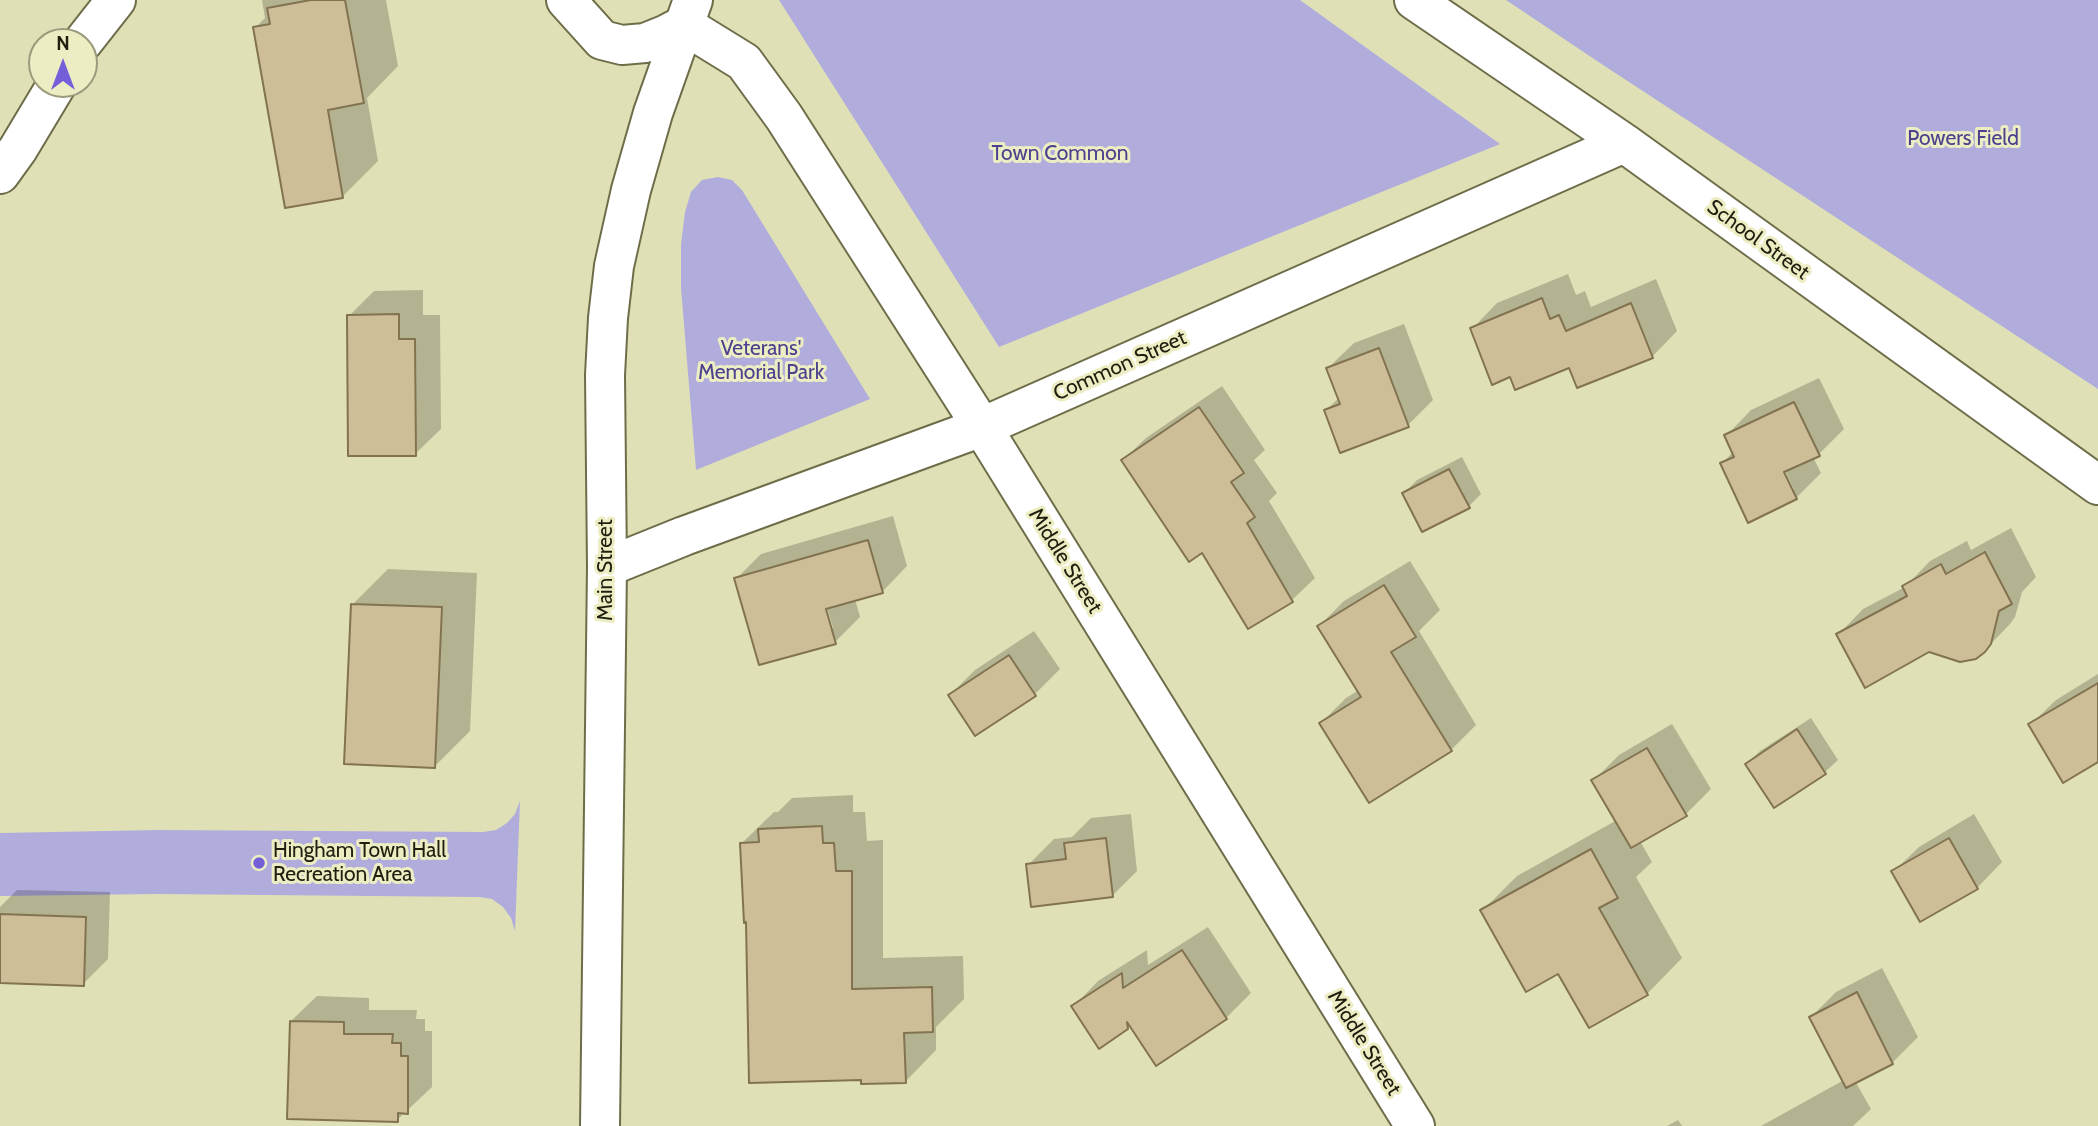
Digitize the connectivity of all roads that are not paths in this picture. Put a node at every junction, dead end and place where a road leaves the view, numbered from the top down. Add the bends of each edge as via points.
1 (116, 0) edge
2 (566, 0) edge
3 (1414, 0) edge
4 (683, 8) edge
5 (94, 28) edge
6 (49, 98) edge
7 (1625, 143) junction
8 (0, 174) edge
9 (982, 427) junction
10 (2098, 485) edge
11 (607, 567) junction
12 (600, 1126) edge
13 (1415, 1126) edge

1 - 5 street
2 - 4 street via 602,40 622,45 665,35
3 - 7 street, School Street
4 - 9 street, Middle Street via 744,62 784,117
4 - 11 street, Main Street via 614,266 606,375
6 - 8 street
7 - 9 street, Common Street
7 - 10 street, School Street
9 - 11 street, Common Street
9 - 13 street, Middle Street
11 - 12 street, Main Street

